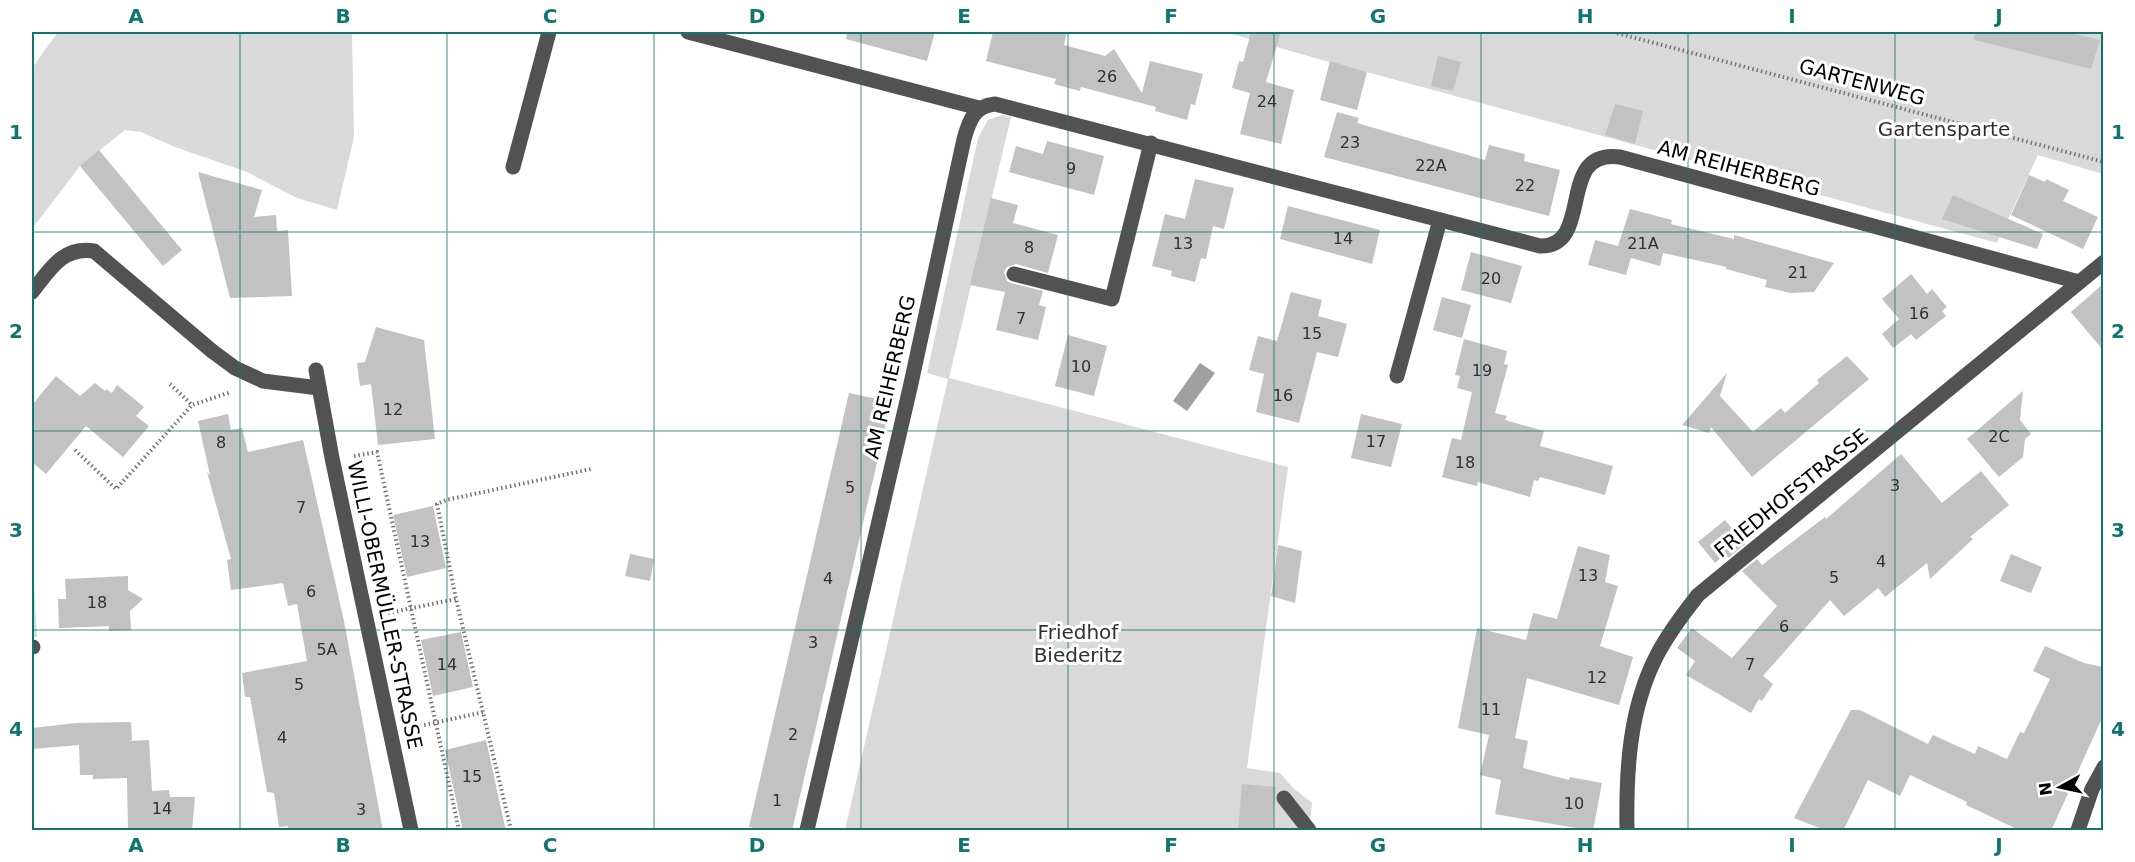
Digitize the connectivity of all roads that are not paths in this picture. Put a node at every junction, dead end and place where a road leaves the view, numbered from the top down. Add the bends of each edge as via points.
1 (549, 32) edge
2 (688, 32) edge
3 (979, 108) junction
4 (1151, 143) junction
5 (513, 167) dead end
6 (1440, 220) junction
7 (2103, 261) edge
8 (1014, 274) dead end
9 (2079, 282) junction
10 (32, 292) edge
11 (316, 370) dead end
12 (1397, 376) dead end
13 (319, 388) junction
14 (2103, 767) edge
15 (1284, 798) dead end
16 (411, 831) edge
17 (807, 831) edge
18 (1308, 831) edge
19 (1627, 831) edge
20 (2078, 831) edge

1 - 5 street
2 - 3 street
3 - 4 street, AM REIHERBERG via 994,104
3 - 17 street, AM REIHERBERG via 964,139
4 - 6 street, AM REIHERBERG
4 - 8 street via 1112,299
6 - 9 street, AM REIHERBERG via 1540,246 1553,245 1568,232 1585,170 1601,158 1613,156
6 - 12 street
7 - 9 street, FRIEDHOFSTRASSE
9 - 19 street, FRIEDHOFSTRASSE via 1698,595 1659,651 1634,722 1628,762
10 - 13 street via 55,263 70,252 94,250 235,368 263,381
11 - 13 street, WILLI-OBERMÜLLER-STRASSE
13 - 16 street, WILLI-OBERMÜLLER-STRASSE
14 - 20 street
15 - 18 street

